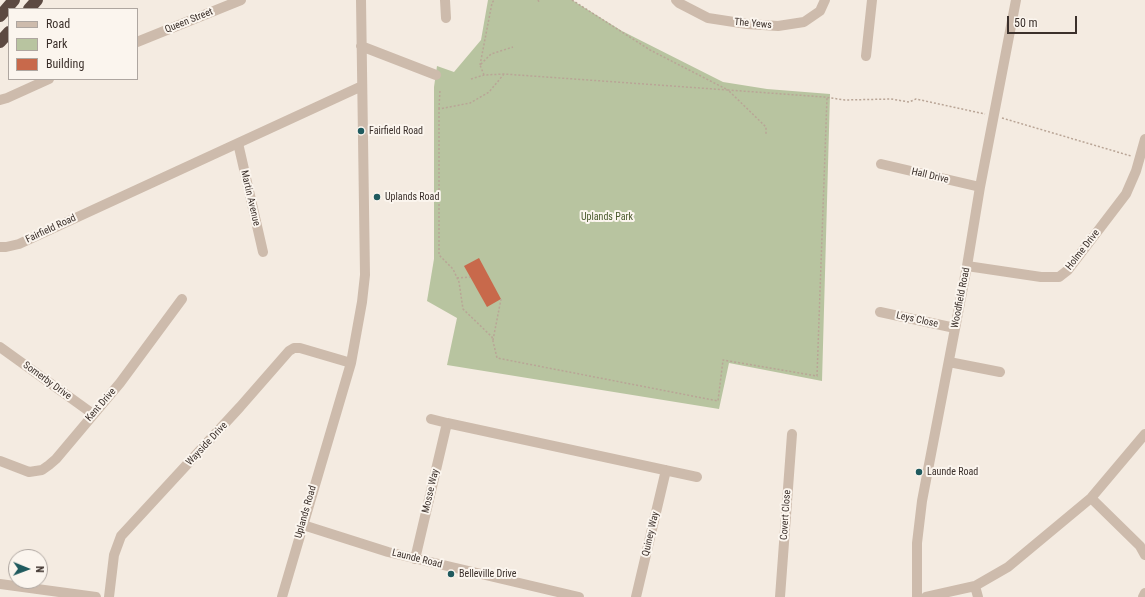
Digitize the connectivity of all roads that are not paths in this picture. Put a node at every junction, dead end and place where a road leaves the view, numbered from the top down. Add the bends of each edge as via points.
1 (14, 0) edge
2 (37, 0) edge
3 (241, 0) edge
4 (361, 0) edge
5 (444, 0) edge
6 (676, 0) edge
7 (825, 0) edge
8 (872, 0) edge
9 (1016, 0) edge
10 (30, 8) edge
11 (0, 16) edge
12 (446, 18) dead end
13 (8, 33) edge
14 (0, 42) edge
15 (138, 42) edge
16 (361, 46) junction
17 (866, 56) dead end
18 (436, 75) dead end
19 (48, 80) edge
20 (362, 86) junction
21 (0, 100) edge
22 (1145, 139) edge
23 (238, 143) junction
24 (881, 164) dead end
25 (980, 187) junction
26 (0, 248) edge
27 (263, 252) dead end
28 (968, 266) junction
29 (182, 299) dead end
30 (880, 312) dead end
31 (955, 328) junction
32 (0, 347) edge
33 (351, 362) junction
34 (949, 362) junction
35 (1000, 372) dead end
36 (93, 414) junction
37 (431, 418) dead end
38 (447, 423) junction
39 (792, 434) dead end
40 (1145, 434) edge
41 (0, 461) edge
42 (666, 470) junction
43 (697, 477) dead end
44 (1091, 498) junction
45 (303, 526) junction
46 (1145, 555) edge
47 (416, 559) junction
48 (0, 584) edge
49 (975, 586) junction
50 (1145, 594) edge
51 (96, 597) edge
52 (109, 597) edge
53 (282, 597) edge
54 (579, 597) edge
55 (636, 597) edge
56 (780, 597) edge
57 (917, 597) edge
58 (926, 597) edge
59 (978, 597) edge
60 (1143, 597) edge

1 - 11 highway
2 - 10 highway
3 - 15 street, Queen Street
4 - 16 street, Uplands Road
5 - 12 street
6 - 7 street, The Yews via 708,18 778,26 804,22 820,11
8 - 17 street
9 - 25 street, Woodfield Road
13 - 14 highway
16 - 18 street
16 - 20 street, Uplands Road
19 - 21 street
20 - 23 street, Fairfield Road
20 - 33 street, Uplands Road via 365,275
22 - 28 street, Holme Drive via 1126,194 1068,270 1059,277 1041,277
23 - 26 street, Fairfield Road via 19,244
23 - 27 street, Martin Avenue
24 - 25 street, Hall Drive
25 - 28 street, Woodfield Road
28 - 31 street, Woodfield Road
29 - 36 street, Kent Drive via 120,383
30 - 31 street, Leys Close
31 - 34 street, Woodfield Road
32 - 36 street, Somerby Drive
33 - 45 street, Uplands Road
33 - 52 street, Wayside Drive via 300,348 289,351 121,536 114,555
34 - 35 street
34 - 57 street, Woodfield Road via 916,543
36 - 41 street, Kent Drive via 56,459 42,470 29,472
37 - 38 street
38 - 42 street
38 - 47 street, Mosse Way
39 - 56 street, Covert Close
40 - 44 street
42 - 43 street
42 - 55 street, Quiney Way
44 - 46 street via 1140,546
44 - 49 street via 1008,567
45 - 47 street, Launde Road
45 - 53 street, Uplands Road
47 - 54 street, Launde Road
48 - 51 street
49 - 58 street
49 - 59 street
50 - 60 street

